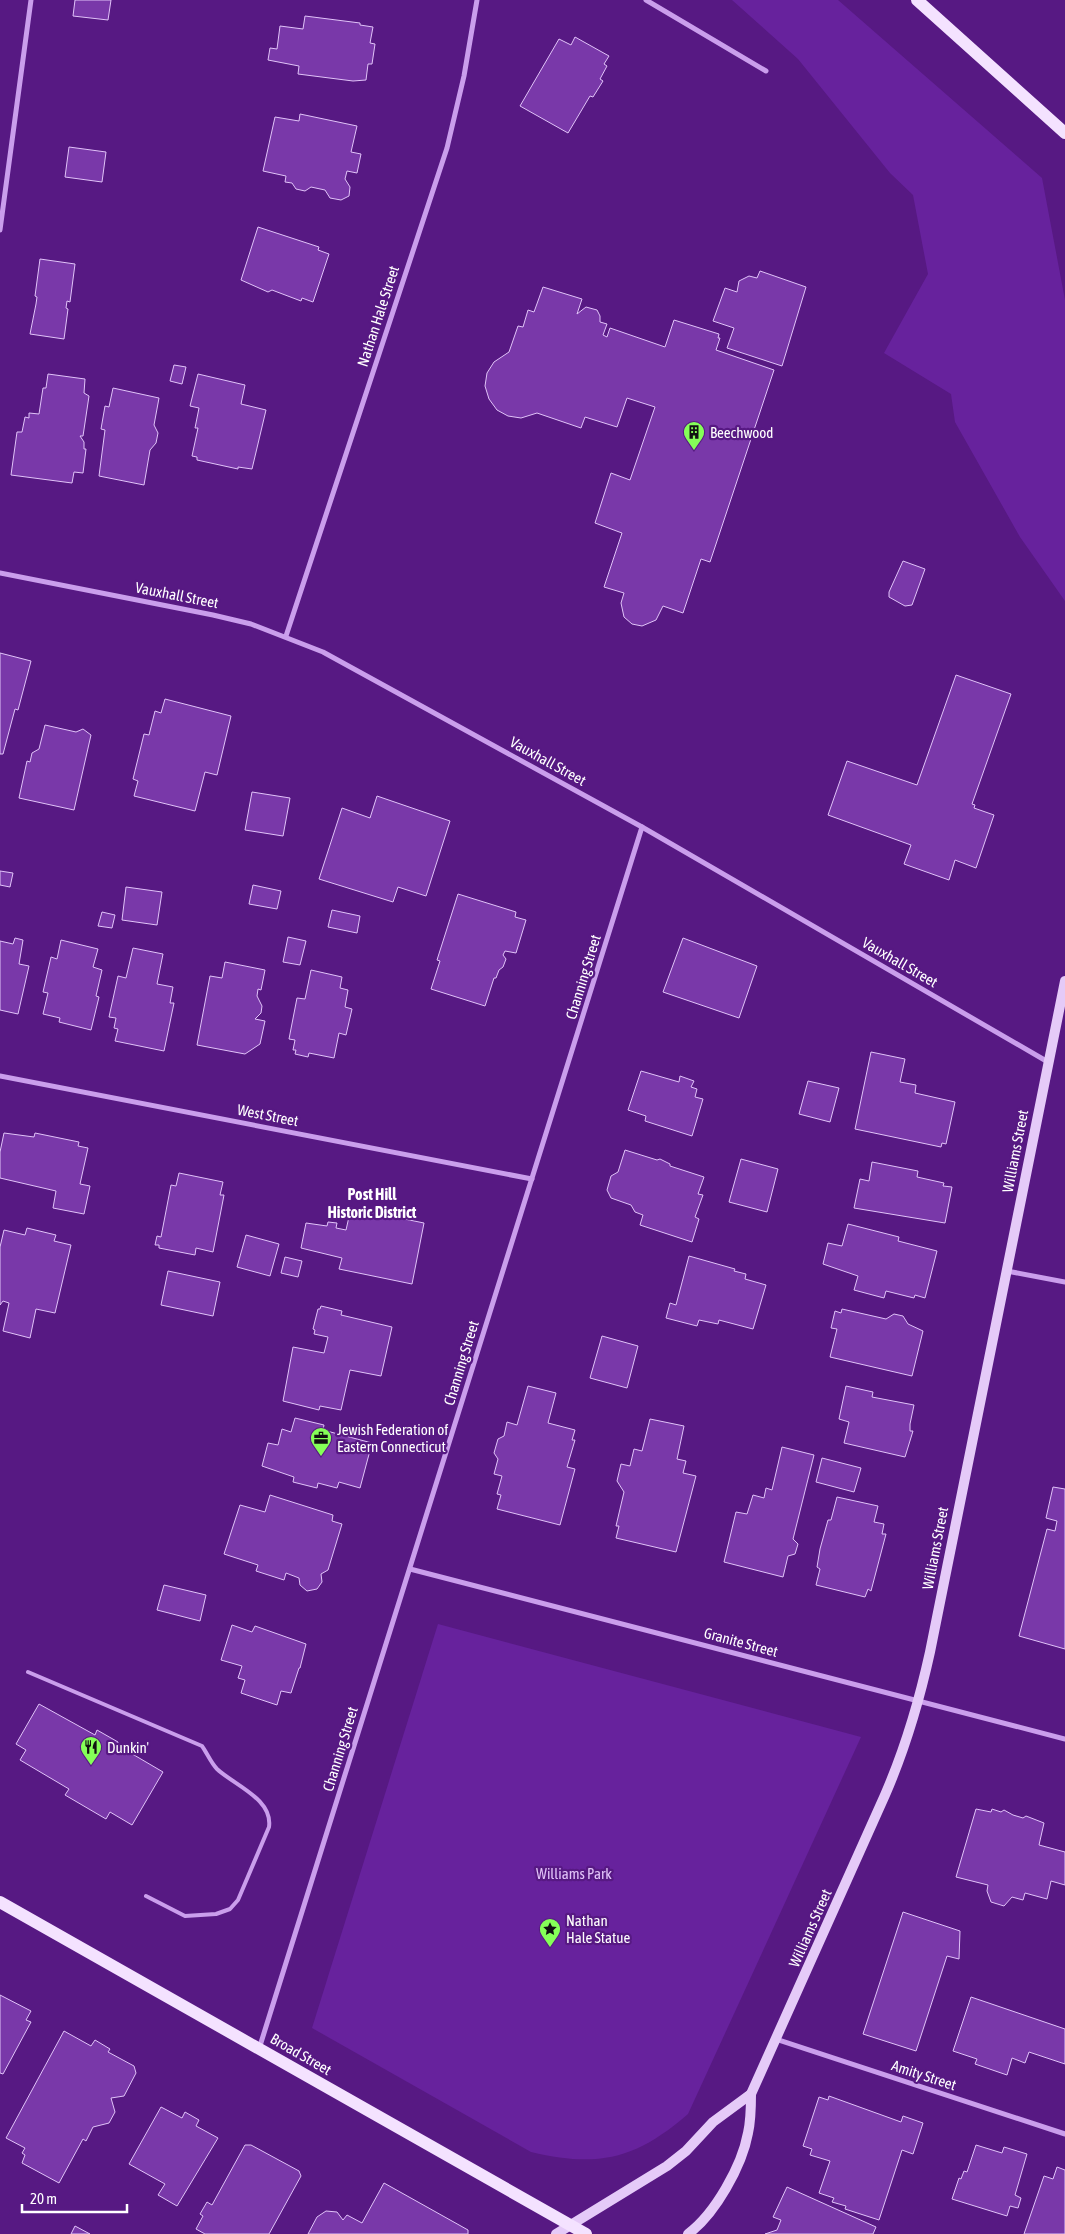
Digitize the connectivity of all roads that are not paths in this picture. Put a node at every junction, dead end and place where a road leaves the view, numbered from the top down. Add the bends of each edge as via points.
1 (31, 0) edge
2 (476, 0) edge
3 (646, 0) edge
4 (917, 0) edge
5 (766, 71) dead end
6 (1065, 133) edge
7 (0, 230) edge
8 (0, 573) edge
9 (286, 636) junction
10 (642, 828) junction
11 (1065, 981) edge
12 (1048, 1062) junction
13 (0, 1076) edge
14 (532, 1179) junction
15 (1007, 1271) junction
16 (1065, 1282) edge
17 (410, 1569) junction
18 (28, 1672) dead end
19 (918, 1702) junction
20 (1065, 1740) edge
21 (146, 1896) dead end
22 (0, 1902) edge
23 (776, 2039) junction
24 (259, 2049) junction
25 (751, 2094) junction
26 (1065, 2134) edge
27 (570, 2225) junction
28 (556, 2234) edge
29 (586, 2234) edge
30 (688, 2234) edge

1 - 7 street
2 - 9 street, Nathan Hale Street via 464,76 446,148
3 - 5 street
4 - 6 main road
8 - 9 street, Vauxhall Street via 214,614
9 - 10 street, Vauxhall Street via 323,652
10 - 12 street, Vauxhall Street
10 - 14 street, Channing Street
11 - 12 street, Williams Street
12 - 15 street, Williams Street
13 - 14 street, West Street
14 - 17 street, Channing Street
15 - 16 street
15 - 19 street, Williams Street
17 - 19 street, Granite Street
17 - 24 street, Channing Street
18 - 21 lane via 202,1746 216,1768 265,1807 269,1827 238,1900 230,1909 186,1916
19 - 20 street, Granite Street
19 - 23 street, Williams Street via 901,1758
22 - 24 main road, Broad Street
23 - 25 street, Williams Street
23 - 26 street, Amity Street
24 - 27 main road, Broad Street
25 - 27 street via 726,2111 667,2166
25 - 30 street, Williams Street via 749,2132 735,2170 711,2211
27 - 28 street
27 - 29 main road, Broad Street

